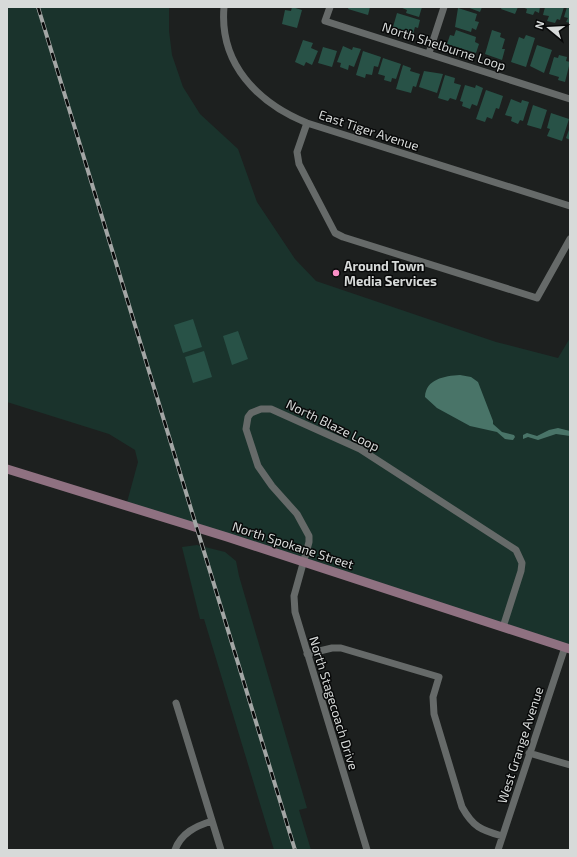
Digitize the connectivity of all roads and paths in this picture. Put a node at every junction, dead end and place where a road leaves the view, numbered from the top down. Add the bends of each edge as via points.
1 (224, 7) edge
2 (330, 7) edge
3 (444, 7) edge
4 (429, 53) junction
5 (570, 99) edge
6 (307, 123) junction
7 (570, 206) edge
8 (570, 239) edge
9 (7, 469) edge
10 (303, 562) junction
11 (503, 627) junction
12 (567, 648) edge
13 (307, 654) junction
14 (176, 703) dead end
15 (529, 753) junction
16 (570, 766) edge
17 (212, 821) junction
18 (502, 836) junction
19 (176, 850) edge
20 (221, 850) edge
21 (367, 850) edge
22 (498, 850) edge

1 - 6 street, East Tiger Avenue via 228,44 234,63 244,79 272,105
2 - 4 street, North Shelburne Loop via 325,21
3 - 4 street
4 - 5 street, North Shelburne Loop
6 - 7 street, East Tiger Avenue
6 - 8 street via 297,152 298,164 335,233 343,237 537,298
9 - 10 street, North Spokane Street
10 - 11 street, North Spokane Street
10 - 11 street, North Blaze Loop via 309,536 297,514 258,466 246,429 248,417 256,410 272,409 360,449 516,550 522,563 521,571
10 - 13 street, North Stagecoach Drive via 294,601
11 - 12 street, North Spokane Street
12 - 15 street, West Grange Avenue
13 - 18 street via 342,648 439,677 433,697 434,714 462,807 469,821 477,827
13 - 21 street, North Stagecoach Drive
14 - 17 street
15 - 16 street
15 - 18 street, West Grange Avenue
17 - 19 street via 190,830
17 - 20 street
18 - 22 street, West Grange Avenue

